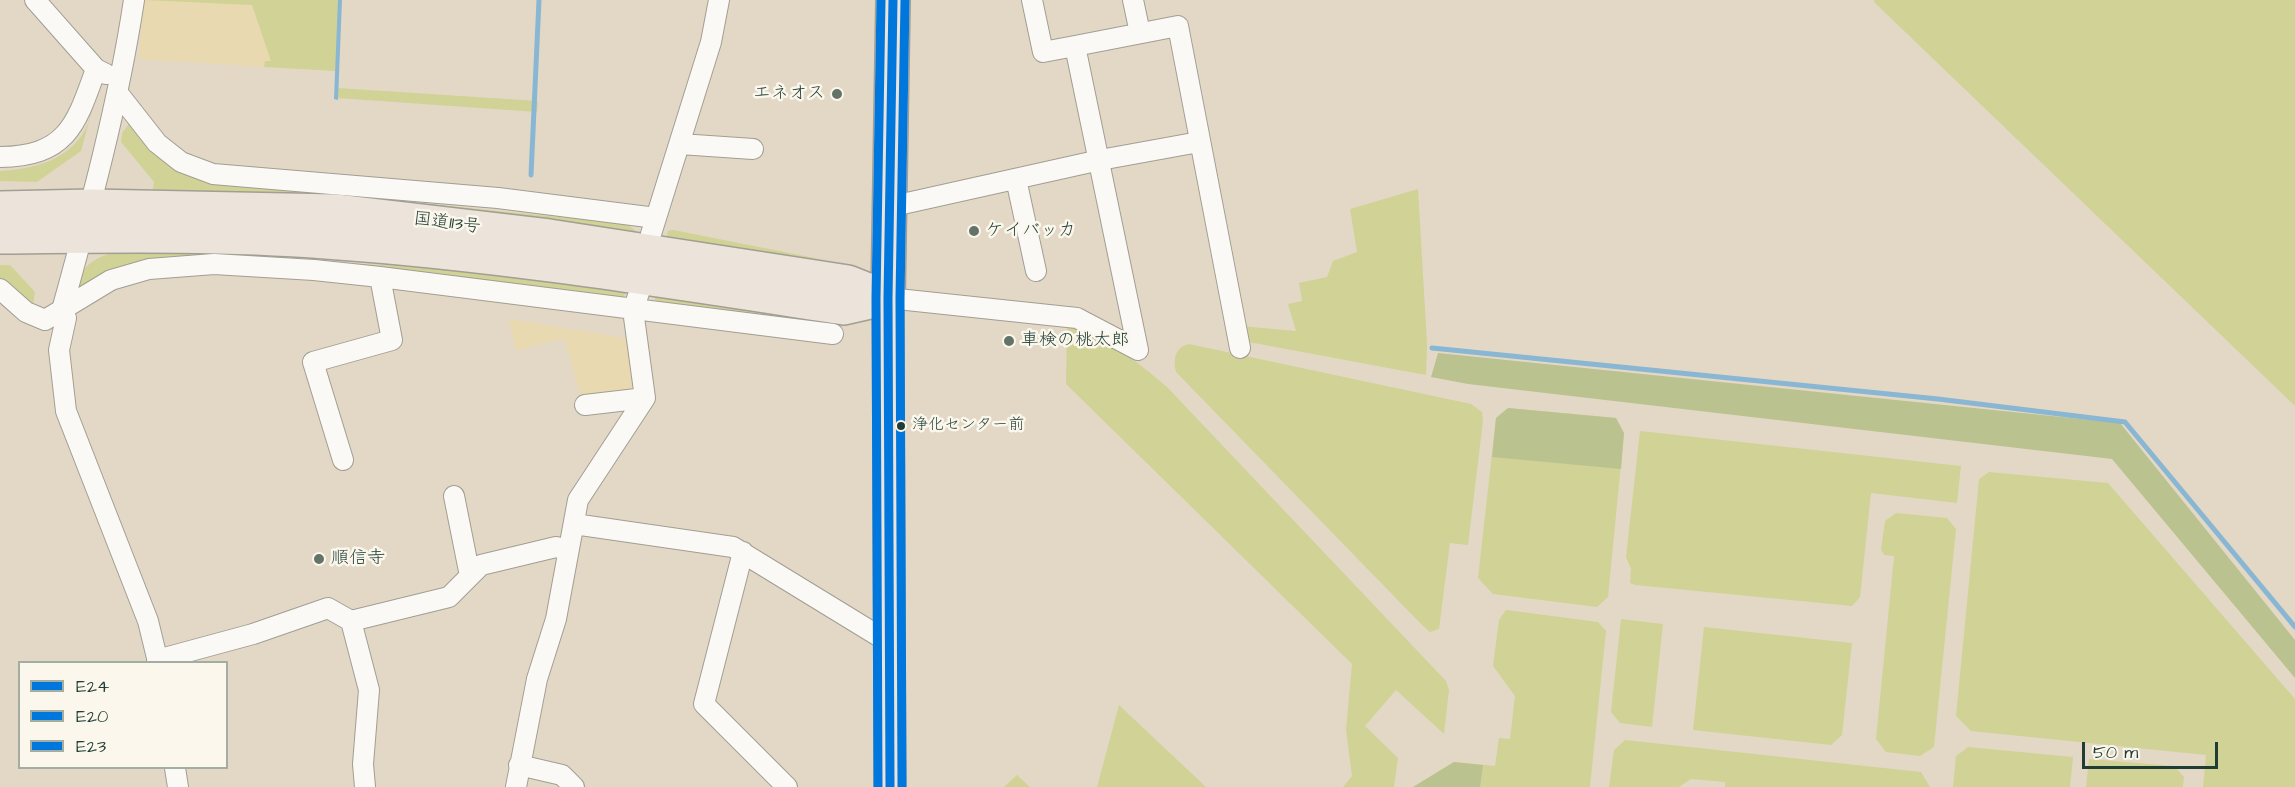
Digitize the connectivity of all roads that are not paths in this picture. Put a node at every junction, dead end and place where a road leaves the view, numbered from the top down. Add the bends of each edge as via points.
1 (35, 0) edge
2 (134, 0) edge
3 (893, 0) edge
4 (1032, 0) edge
5 (1133, 0) edge
6 (722, 2) edge
7 (1140, 33) junction
8 (1075, 46) junction
9 (96, 69) junction
10 (119, 85) junction
11 (1199, 142) junction
12 (680, 144) junction
13 (753, 149) dead end
14 (0, 158) edge
15 (1100, 160) junction
16 (1016, 179) junction
17 (889, 207) junction
18 (0, 208) edge
19 (87, 221) junction
20 (0, 237) edge
21 (1036, 271) dead end
22 (381, 277) junction
23 (0, 289) edge
24 (640, 290) dead end
25 (888, 298) junction
26 (62, 310) junction
27 (633, 310) junction
28 (833, 334) dead end
29 (1240, 348) dead end
30 (645, 398) junction
31 (585, 405) dead end
32 (343, 460) dead end
33 (454, 496) dead end
34 (574, 524) junction
35 (568, 550) junction
36 (743, 552) junction
37 (470, 576) junction
38 (351, 621) junction
39 (890, 643) junction
40 (157, 661) edge
41 (519, 765) junction
42 (174, 769) edge
43 (178, 787) edge
44 (365, 787) edge
45 (516, 787) edge
46 (574, 787) edge
47 (788, 787) edge
48 (890, 787) edge

1 - 9 street
2 - 10 street
3 - 17 highway
4 - 8 street via 1043,52
5 - 7 street
6 - 12 street
7 - 8 street
7 - 11 street via 1178,26
8 - 15 street
9 - 10 street
9 - 14 street via 77,118 61,138 40,153
10 - 12 street via 157,143 181,162 213,174 498,198 654,226
10 - 19 street
11 - 15 street
11 - 29 street
12 - 13 street
15 - 16 street
15 - 25 street via 1138,350 1077,318
16 - 17 street
16 - 21 street
17 - 25 highway
18 - 19 highway, 国道113号
19 - 20 highway, 国道113号
19 - 25 highway, 国道113号 via 542,263 844,308
19 - 26 street
22 - 26 street via 214,264 149,269 111,280
22 - 27 street
22 - 32 street via 392,340 313,362
23 - 26 street via 27,312 45,320
24 - 27 street
25 - 39 main road
26 - 40 street via 66,318 59,350 66,411 148,621
27 - 28 street
27 - 30 street
30 - 31 street
30 - 34 street via 578,500
33 - 37 street
34 - 35 street
34 - 36 street via 733,547
35 - 37 street via 556,547 481,565
35 - 41 street via 556,619 537,680
36 - 39 street
36 - 47 street via 704,704
37 - 38 street via 449,597
38 - 40 street via 328,608
38 - 44 street via 369,690
39 - 48 main road
41 - 45 street
41 - 46 street via 562,775
42 - 43 street

